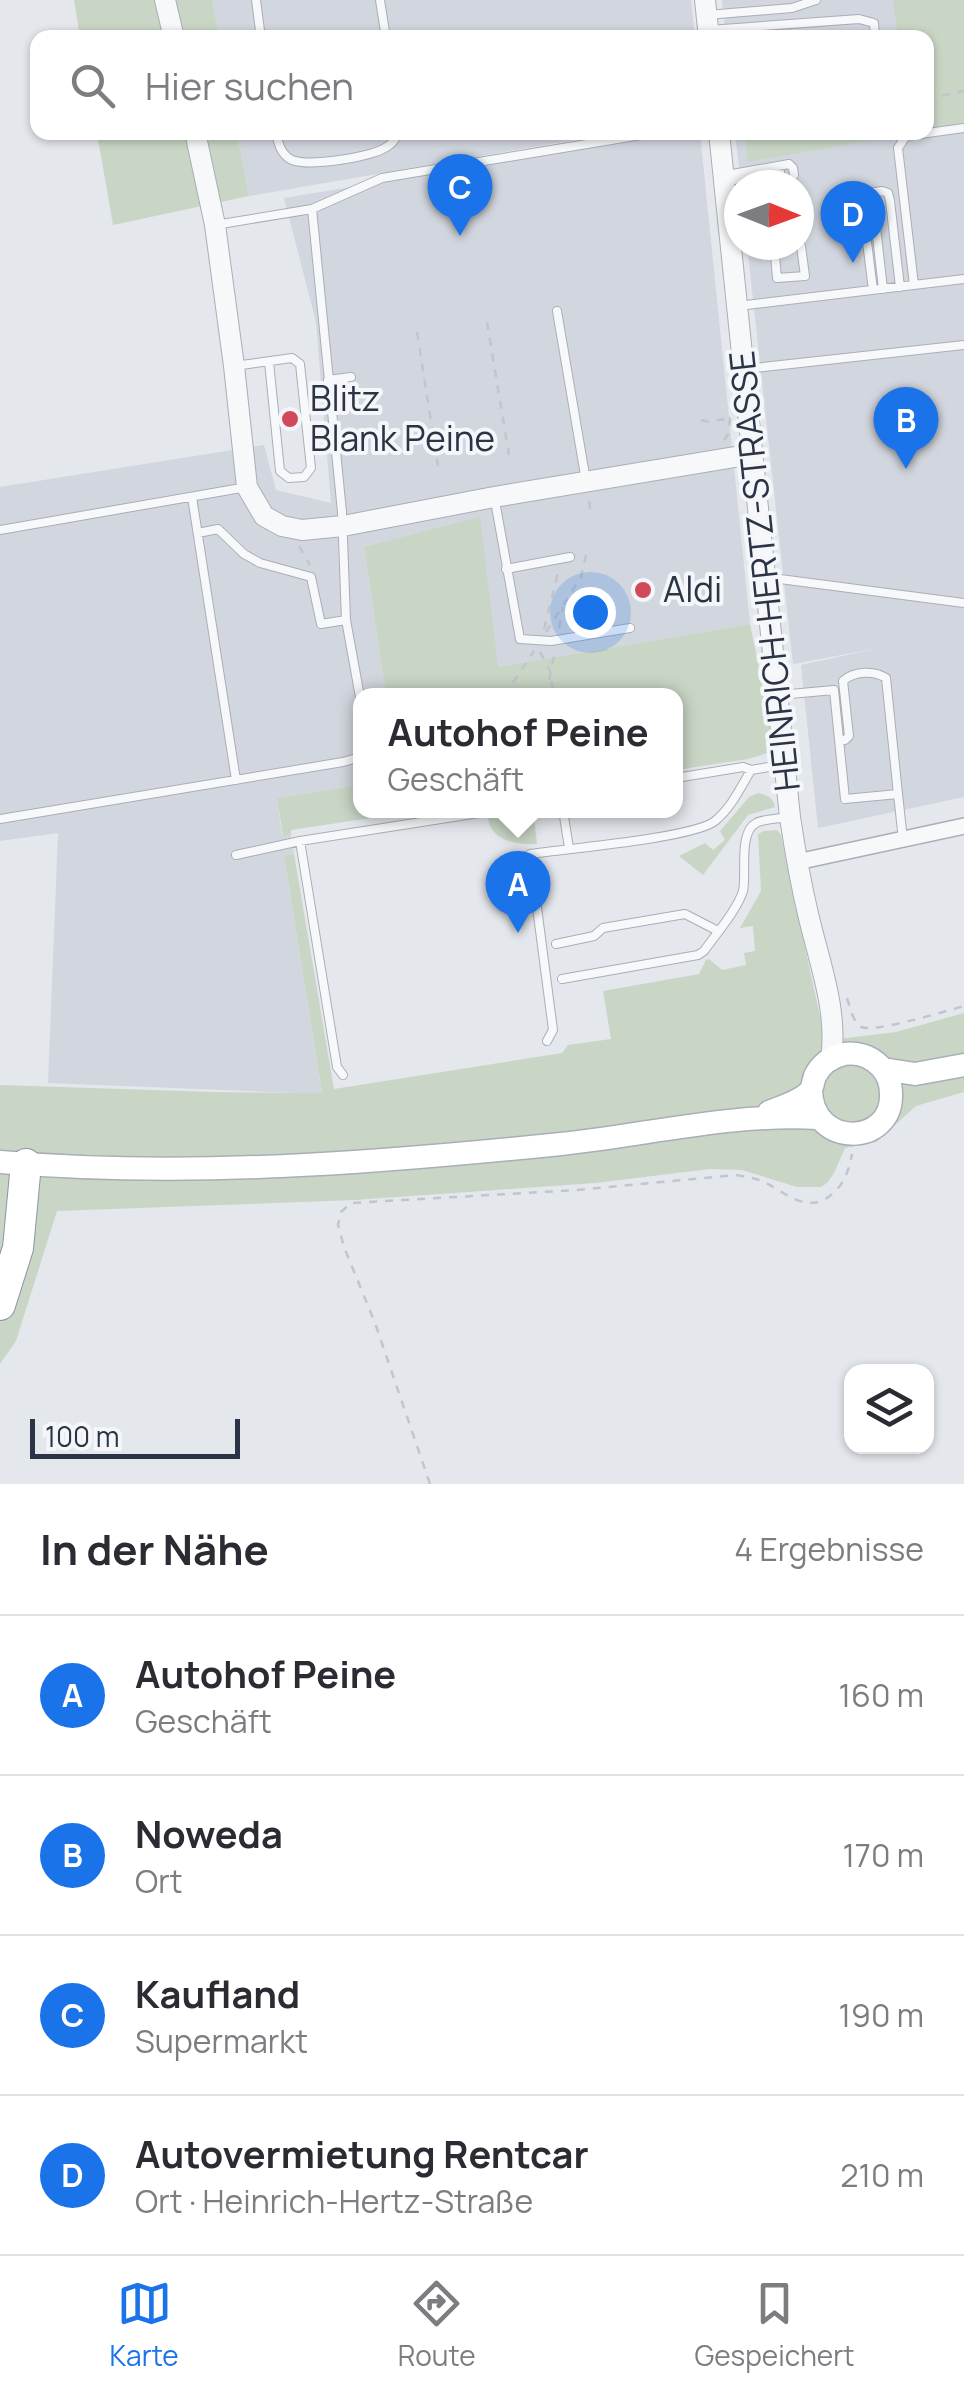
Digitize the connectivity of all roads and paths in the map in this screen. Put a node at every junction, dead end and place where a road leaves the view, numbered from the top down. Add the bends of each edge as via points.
1 (165, 0) edge
2 (256, 0) edge
3 (380, 0) edge
4 (816, 0) edge
5 (708, 21) edge
6 (172, 30) edge
7 (261, 30) edge
8 (385, 30) edge
9 (874, 30) edge
10 (964, 91) edge
11 (934, 97) edge
12 (964, 128) edge
13 (934, 132) edge
14 (197, 140) edge
15 (279, 140) edge
16 (392, 140) edge
17 (611, 140) edge
18 (726, 140) edge
19 (903, 140) edge
20 (780, 166) junction
21 (724, 170) edge
22 (761, 170) edge
23 (780, 170) edge
24 (793, 170) edge
25 (312, 209) junction
26 (216, 225) junction
27 (733, 260) edge
28 (775, 260) edge
29 (802, 260) edge
30 (964, 279) edge
31 (914, 285) junction
32 (900, 287) junction
33 (878, 290) junction
34 (738, 306) junction
35 (557, 312) dead end
36 (487, 322) dead end
37 (418, 332) dead end
38 (964, 345) edge
39 (269, 362) junction
40 (234, 366) junction
41 (745, 369) junction
42 (351, 377) dead end
43 (328, 380) junction
44 (701, 420) dead end
45 (359, 445) dead end
46 (719, 445) dead end
47 (336, 448) junction
48 (509, 454) dead end
49 (753, 454) junction
50 (438, 466) dead end
51 (586, 481) junction
52 (246, 487) junction
53 (192, 496) junction
54 (494, 497) junction
55 (343, 526) junction
56 (0, 530) edge
57 (302, 530) junction
58 (198, 533) junction
59 (586, 554) dead end
60 (566, 558) joint
61 (506, 569) junction
62 (309, 576) junction
63 (766, 582) junction
64 (964, 603) edge
65 (346, 620) junction
66 (630, 628) dead end
67 (541, 640) junction
68 (358, 688) edge
69 (509, 688) edge
70 (553, 688) edge
71 (778, 695) junction
72 (839, 740) junction
73 (353, 759) edge
74 (785, 765) junction
75 (752, 770) junction
76 (683, 777) edge
77 (236, 780) junction
78 (898, 794) junction
79 (790, 817) junction
80 (447, 818) edge
81 (563, 818) edge
82 (0, 820) edge
83 (964, 826) edge
84 (903, 840) junction
85 (300, 841) junction
86 (569, 848) junction
87 (236, 855) dead end
88 (797, 862) junction
89 (718, 931) junction
90 (556, 944) dead end
91 (562, 979) dead end
92 (964, 1006) edge
93 (841, 1009) junction
94 (547, 1041) dead end
95 (859, 1054) junction
96 (831, 1059) junction
97 (955, 1067) edge
98 (883, 1070) junction
99 (343, 1076) dead end
100 (810, 1090) junction
101 (891, 1101) junction
102 (753, 1117) junction
103 (818, 1118) junction
104 (852, 1134) junction
105 (13, 1163) edge
106 (0, 1190) edge
107 (20, 1224) junction
108 (1, 1301) edge
109 (430, 1484) edge

1 - 6 street
2 - 7 lane
3 - 8 lane
4 - 5 lane
5 - 9 lane via 859,19 874,23
10 - 11 path
12 - 13 lane
14 - 26 street
15 - 16 lane via 292,160 312,162 368,155
17 - 25 lane via 382,178
18 - 21 street, HEINRICH-HERTZ-STRASSE
19 - 31 lane via 898,148
20 - 22 lane
20 - 23 lane
20 - 24 lane
25 - 26 lane
25 - 43 lane
26 - 40 street
27 - 34 street, HEINRICH-HERTZ-STRASSE
28 - 29 lane via 777,278 804,276
30 - 31 lane
31 - 32 lane
32 - 33 lane
32 - 33 lane via 888,193 872,192 862,194
33 - 34 lane
34 - 41 street, HEINRICH-HERTZ-STRASSE
35 - 51 lane
36 - 48 path
37 - 50 path
38 - 41 lane
39 - 39 lane via 292,358 300,364 311,468 304,477 280,471
39 - 40 lane
40 - 52 street
41 - 49 street, HEINRICH-HERTZ-STRASSE
42 - 43 lane
43 - 47 lane
44 - 46 path via 730,418
45 - 47 lane
47 - 55 lane
49 - 51 street
49 - 63 street, HEINRICH-HERTZ-STRASSE
51 - 54 street
52 - 53 lane
52 - 57 street via 264,516
53 - 56 lane
53 - 58 lane
54 - 55 street
54 - 61 lane
55 - 57 street
55 - 65 lane
57 - 62 path via 299,547
58 - 62 lane via 218,529 260,563
58 - 77 lane
59 - 67 path via 582,578
60 - 61 lane
60 - 67 path
61 - 67 lane via 520,639
62 - 65 lane via 321,624
63 - 64 lane
63 - 71 street, HEINRICH-HERTZ-STRASSE
65 - 68 lane
66 - 67 lane
69 - 70 path via 537,646
71 - 72 lane via 834,690
71 - 74 street, HEINRICH-HERTZ-STRASSE
72 - 78 lane via 845,799
72 - 78 lane via 849,736 843,681 877,672 886,678
73 - 77 lane
74 - 75 lane
74 - 79 street, HEINRICH-HERTZ-STRASSE
75 - 76 lane
75 - 86 lane via 713,823
77 - 82 lane
78 - 84 lane
79 - 88 street, HEINRICH-HERTZ-STRASSE
79 - 89 lane via 749,830 742,896
80 - 85 lane
81 - 86 lane
83 - 84 street
84 - 88 street
85 - 87 lane
85 - 99 lane
86 - 94 lane via 530,854 553,1030
88 - 93 street, HEINRICH-HERTZ-STRASSE
89 - 90 lane via 685,914
89 - 91 lane via 698,955
92 - 93 path via 864,1028
93 - 95 street, HEINRICH-HERTZ-STRASSE via 842,1033
93 - 96 street, HEINRICH-HERTZ-STRASSE
95 - 96 main road
95 - 98 main road
96 - 100 main road
97 - 98 main road via 915,1074
97 - 101 main road via 917,1081
98 - 101 main road
100 - 102 main road
100 - 103 main road
101 - 104 main road via 873,1128
102 - 103 main road
102 - 105 main road via 563,1144 265,1167 132,1170
103 - 104 main road
104 - 109 path via 841,1184 812,1204 736,1175 351,1204 341,1212 344,1247
105 - 107 highway
106 - 107 highway
107 - 108 highway

